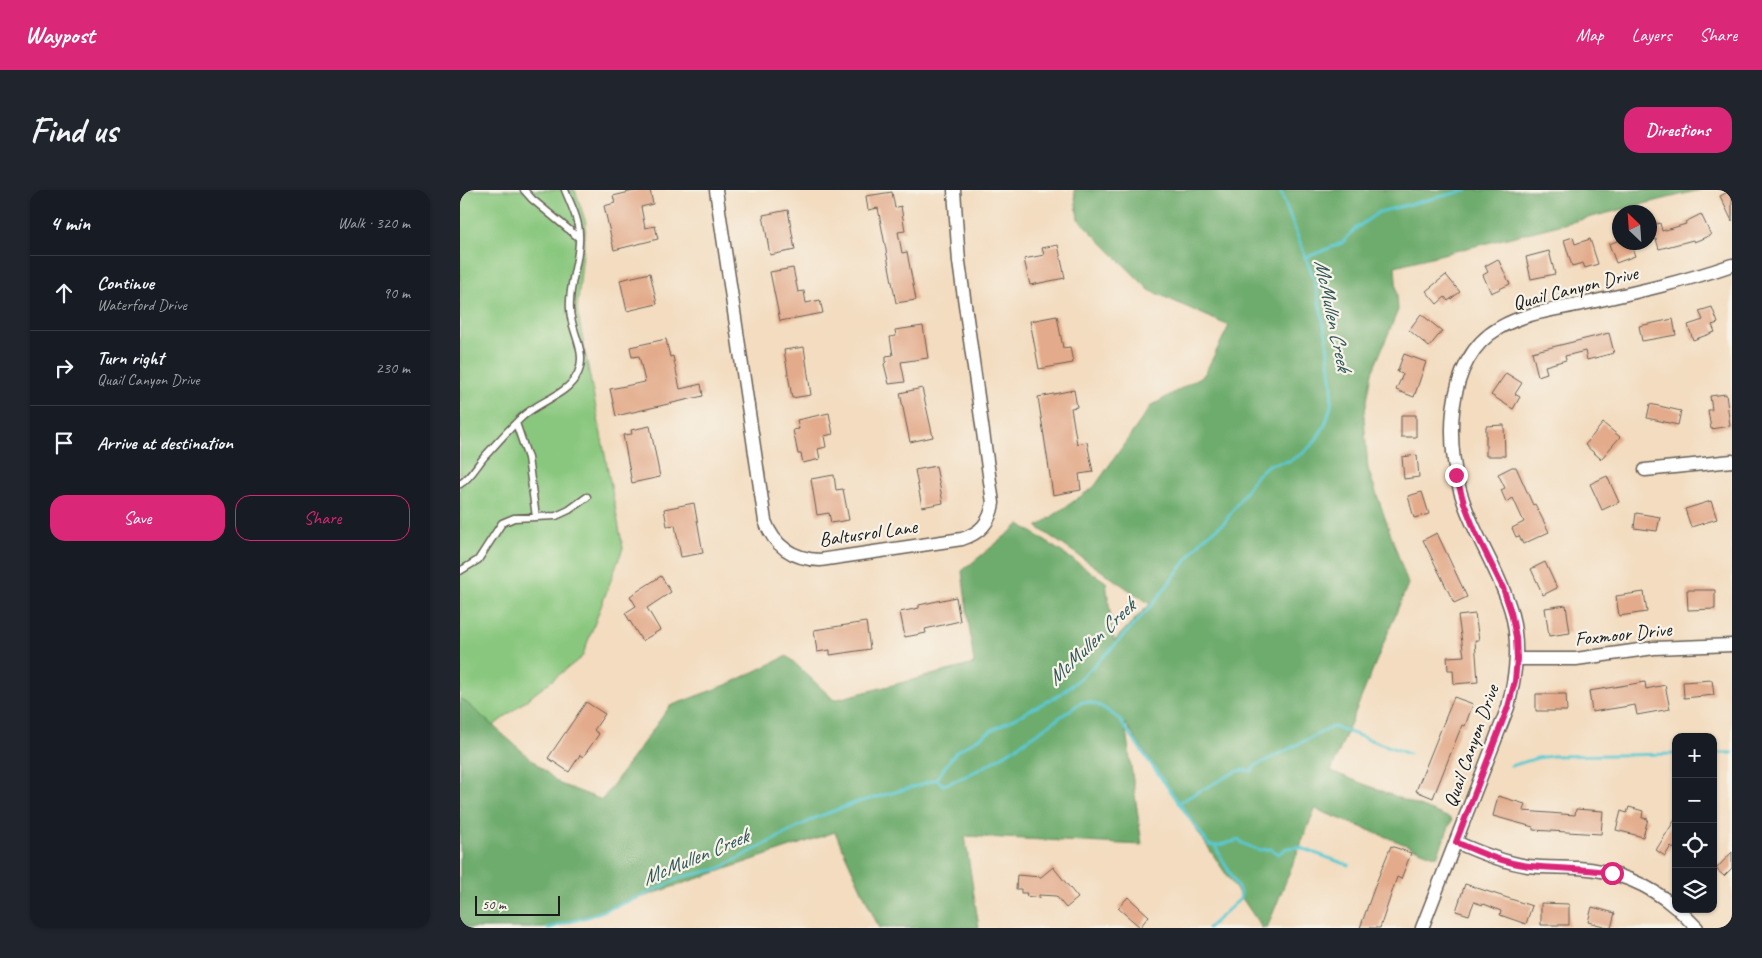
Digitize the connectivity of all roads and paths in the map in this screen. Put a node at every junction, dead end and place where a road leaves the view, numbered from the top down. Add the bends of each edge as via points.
1 (524, 190) edge
2 (565, 190) edge
3 (716, 190) edge
4 (954, 190) edge
5 (579, 238) junction
6 (1732, 265) edge
7 (516, 423) junction
8 (1732, 461) edge
9 (1644, 470) dead end
10 (460, 484) edge
11 (587, 497) dead end
12 (536, 517) junction
13 (460, 571) edge
14 (1732, 646) edge
15 (1517, 659) junction
16 (1456, 842) junction
17 (1672, 905) edge
18 (1682, 913) edge
19 (1422, 928) edge
20 (1697, 928) edge

1 - 5 lane
2 - 5 lane
3 - 4 street, Baltusrol Lane via 764,521 768,532 785,550 808,560 962,539 979,532 986,525 993,504 959,262
5 - 7 lane via 570,310 580,350 578,373 558,394 532,408
6 - 15 street, Quail Canyon Drive via 1662,286 1515,320 1492,332 1463,370 1454,407 1452,448 1456,475 1475,531 1503,588 1513,620
7 - 10 lane
7 - 12 lane via 528,458
8 - 9 street
11 - 12 lane via 563,514
12 - 13 lane via 502,522 478,560
14 - 15 street, Foxmoor Drive via 1654,648 1576,659
15 - 16 street, Quail Canyon Drive via 1508,707
16 - 17 street via 1506,862 1612,873 1643,886
16 - 19 street, Quail Canyon Drive
18 - 20 street

